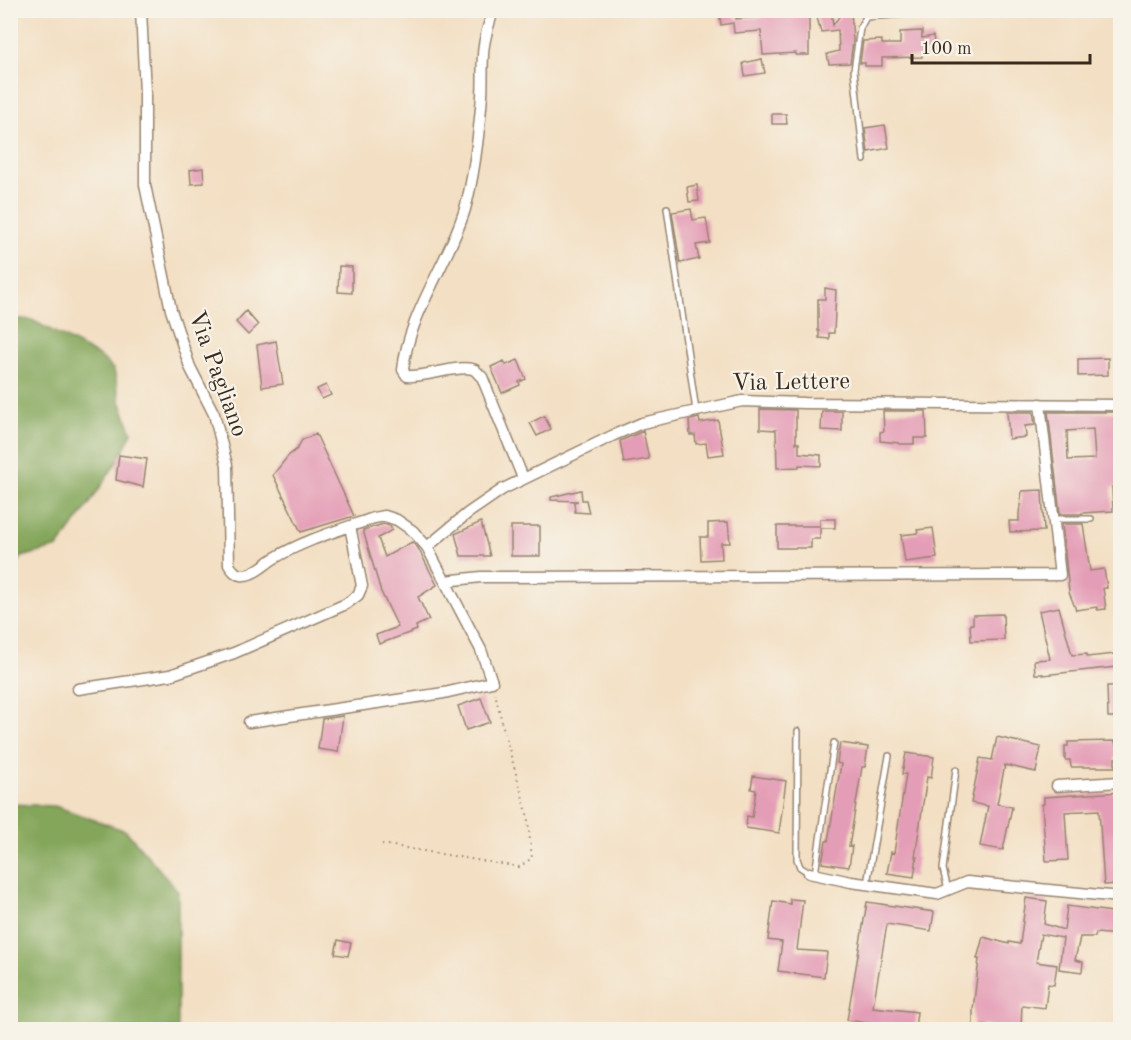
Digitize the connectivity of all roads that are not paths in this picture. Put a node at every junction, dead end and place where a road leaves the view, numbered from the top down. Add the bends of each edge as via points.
1 (141, 10) edge
2 (493, 10) edge
3 (863, 10) edge
4 (958, 10) edge
5 (866, 17) junction
6 (864, 160) dead end
7 (667, 208) dead end
8 (1040, 404) junction
9 (1120, 405) edge
10 (696, 411) junction
11 (523, 478) junction
12 (1053, 519) junction
13 (1091, 519) dead end
14 (350, 526) junction
15 (427, 547) junction
16 (445, 581) junction
17 (78, 689) dead end
18 (249, 723) dead end
19 (798, 731) dead end
20 (834, 743) dead end
21 (889, 756) dead end
22 (956, 770) dead end
23 (1120, 782) edge
24 (1057, 786) dead end
25 (812, 874) junction
26 (867, 884) junction
27 (948, 890) junction
28 (1120, 897) edge

1 - 14 street, Via Pagliano via 146,93 145,185 171,310 190,367 214,414 227,465 230,565 235,573 249,574 302,543
2 - 11 street via 483,53 479,128 464,210 410,335 403,370 407,376 416,377 463,368 482,377
3 - 5 lane
4 - 5 lane
5 - 6 lane via 858,37 855,70
7 - 10 lane
8 - 9 street, Via Lettere
8 - 10 street, Via Lettere via 742,400
8 - 12 street
10 - 11 street, Via Lettere via 642,423
11 - 15 street, Via Lettere via 468,513
12 - 13 lane
12 - 16 street via 1060,575 481,577
14 - 15 street, Via Pagliano via 385,516 414,531
14 - 17 street via 362,585 358,595 346,604 234,653 170,675
15 - 16 street, Via Pagliano
16 - 18 street, Via Pagliano via 481,650 492,682
19 - 25 lane via 797,859 800,867
20 - 25 lane
21 - 26 lane
22 - 27 lane via 943,869
23 - 24 street
25 - 26 street
26 - 27 street via 937,894
27 - 28 street via 967,882

